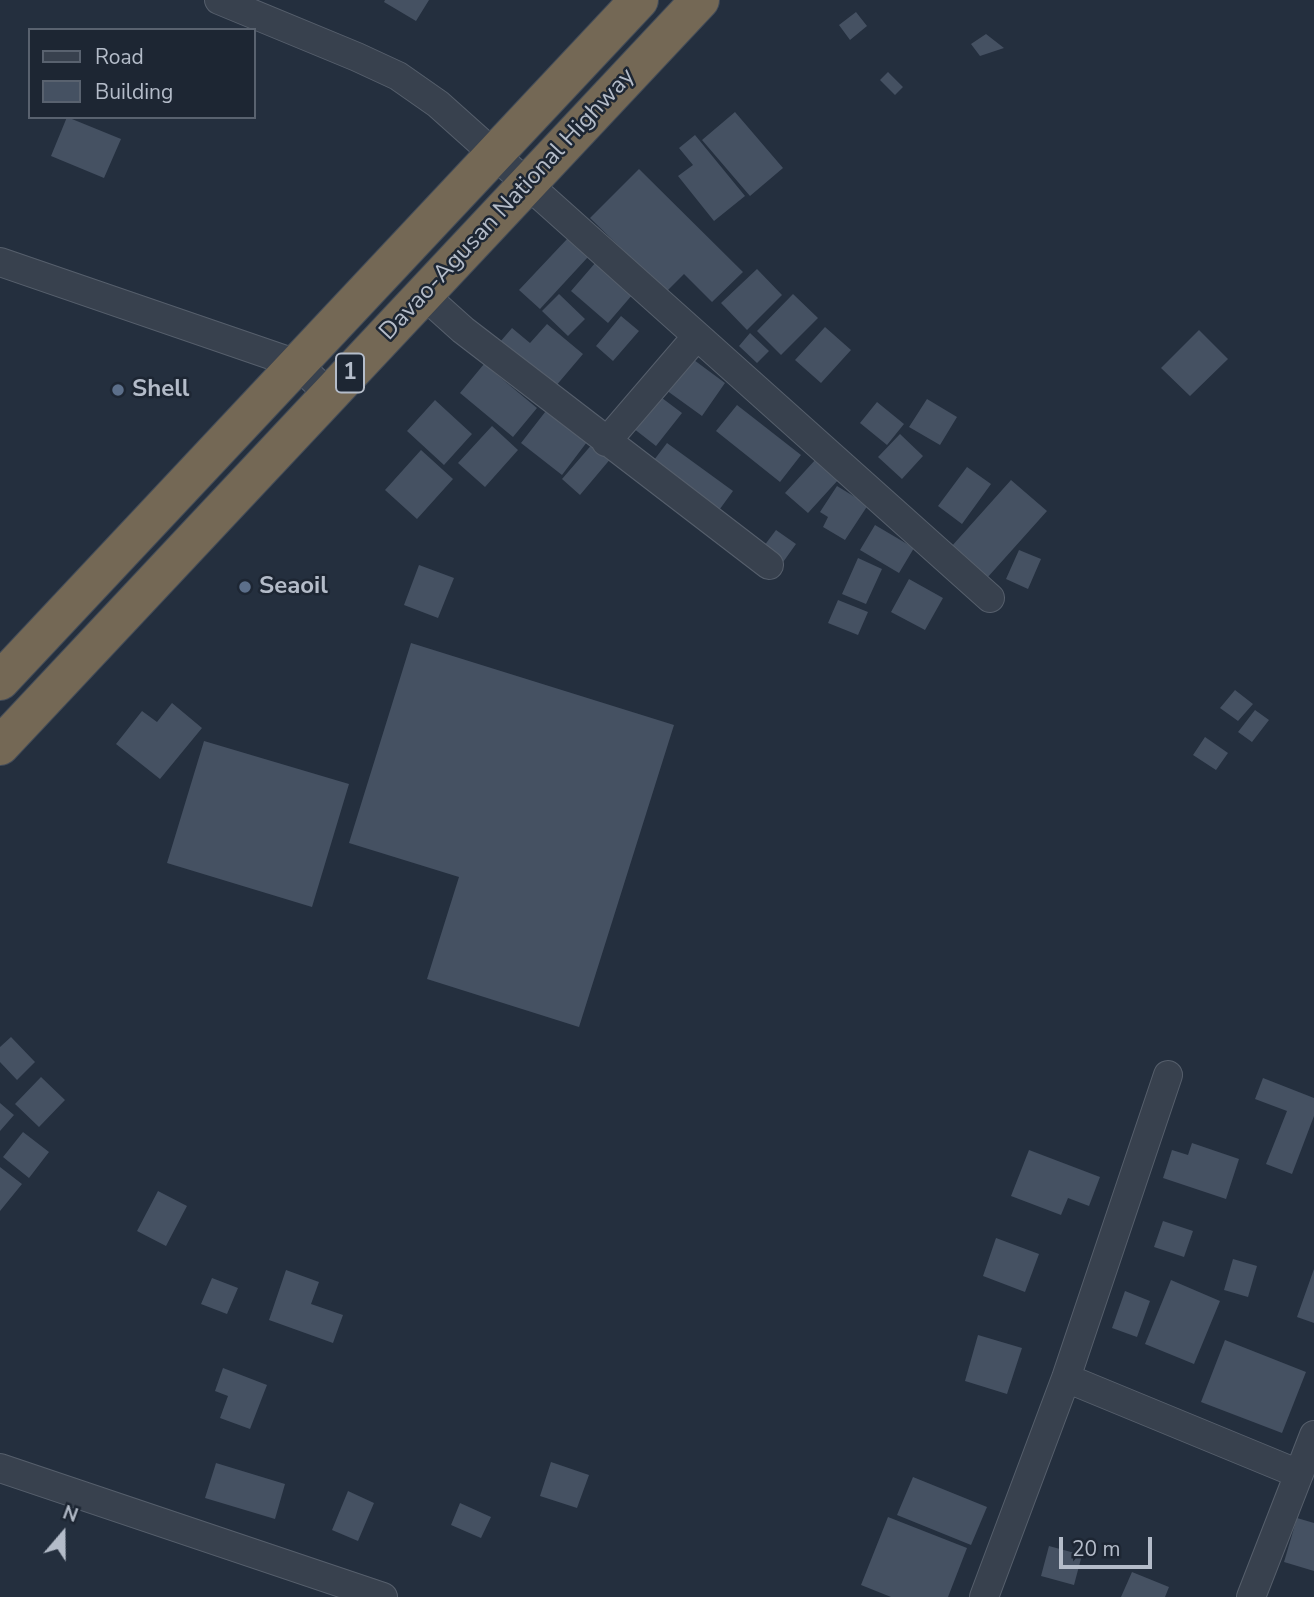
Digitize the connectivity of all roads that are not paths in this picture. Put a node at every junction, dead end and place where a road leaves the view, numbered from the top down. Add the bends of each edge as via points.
1 (219, 0) edge
2 (639, 0) edge
3 (700, 0) edge
4 (494, 155) junction
5 (528, 184) junction
6 (0, 262) edge
7 (424, 295) junction
8 (697, 336) junction
9 (297, 364) junction
10 (330, 395) junction
11 (607, 442) junction
12 (769, 565) dead end
13 (990, 598) dead end
14 (0, 681) edge
15 (0, 746) edge
16 (1168, 1074) dead end
17 (1066, 1378) junction
18 (1314, 1435) edge
19 (0, 1468) edge
20 (1299, 1474) junction
21 (383, 1597) edge
22 (984, 1597) edge
23 (1251, 1597) edge

1 - 4 street via 398,76 438,104
2 - 4 highway, Davao-Agusan National Highway / 1
3 - 5 highway, Davao-Agusan National Highway / 1
4 - 5 street
4 - 9 highway, Davao-Agusan National Highway / 1
5 - 7 highway, Davao-Agusan National Highway / 1
5 - 8 street
6 - 9 street
7 - 10 highway, Davao-Agusan National Highway / 1
7 - 11 street
8 - 11 street
8 - 13 street
9 - 10 street
9 - 14 highway, Davao-Agusan National Highway / 1
10 - 15 highway, Davao-Agusan National Highway / 1
11 - 12 street
16 - 17 street
17 - 20 street
17 - 22 street
18 - 20 street
19 - 21 street
20 - 23 street

